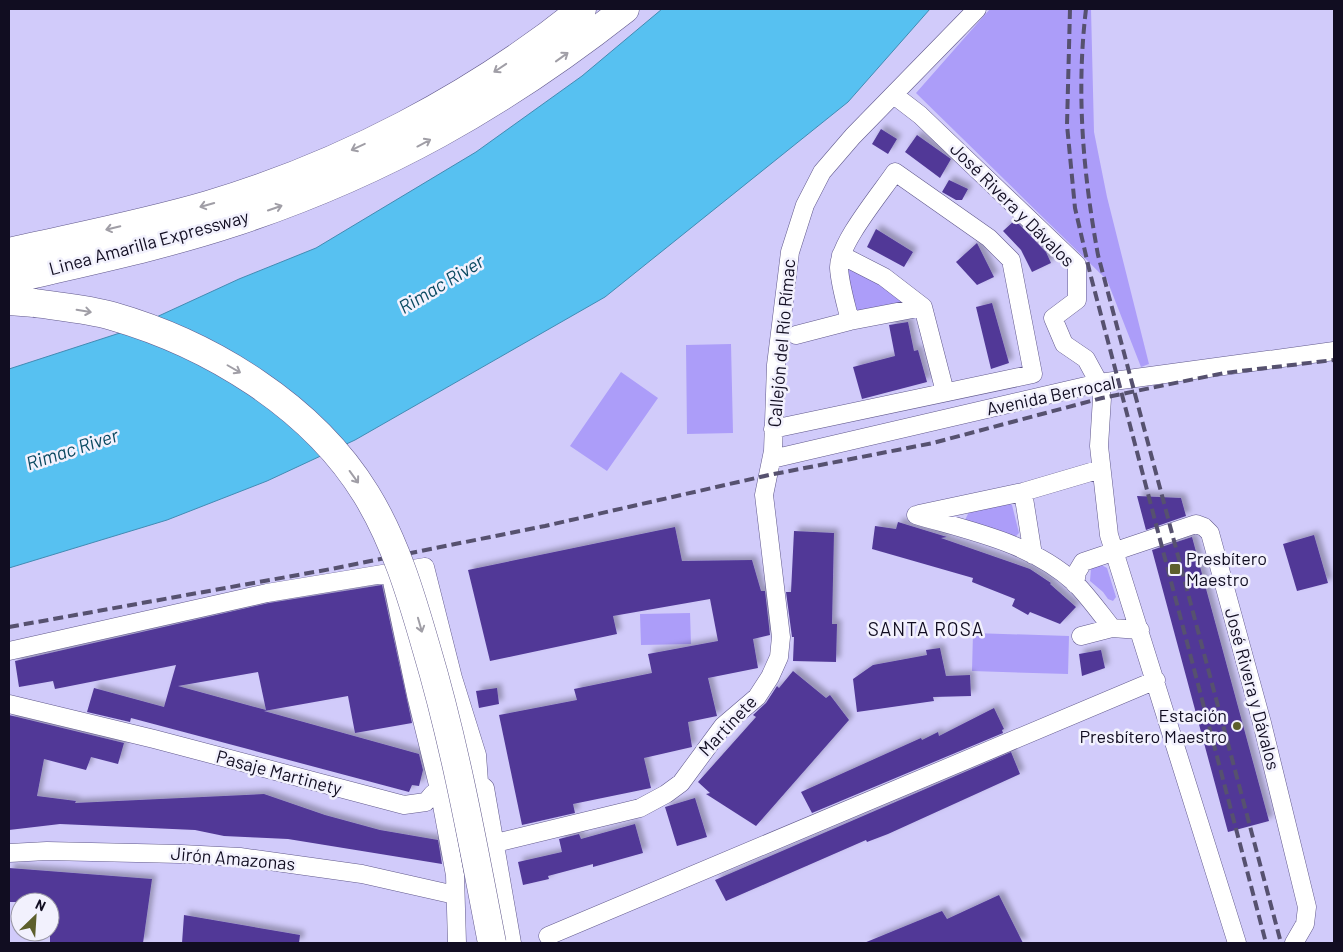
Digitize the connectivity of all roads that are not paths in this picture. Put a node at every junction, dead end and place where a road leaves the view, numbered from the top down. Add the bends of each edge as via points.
1 (582, 9) edge
2 (625, 9) edge
3 (977, 9) edge
4 (894, 96) junction
5 (9, 252) edge
6 (841, 254) junction
7 (9, 280) edge
8 (9, 301) edge
9 (923, 307) junction
10 (850, 321) junction
11 (796, 335) dead end
12 (1334, 351) edge
13 (1099, 383) junction
14 (945, 392) junction
15 (773, 429) junction
16 (771, 467) junction
17 (1101, 469) junction
18 (1023, 492) junction
19 (1114, 550) junction
20 (1033, 555) junction
21 (390, 572) junction
22 (1075, 584) junction
23 (1112, 628) junction
24 (1140, 630) junction
25 (1081, 636) dead end
26 (9, 650) edge
27 (1156, 680) junction
28 (9, 704) edge
29 (479, 782) junction
30 (438, 789) junction
31 (496, 843) junction
32 (9, 853) edge
33 (455, 895) junction
34 (548, 936) dead end
35 (457, 943) edge
36 (492, 943) edge
37 (512, 943) edge
38 (1237, 943) edge
39 (1294, 943) edge

1 -> 5 highway, Linea Amarilla Expressway via 525,51 436,107 322,163 209,204
7 -> 2 highway, Linea Amarilla Expressway via 186,238 283,206 349,179 406,153 498,100
3 - 4 street, Callejón del Río Rímac
4 - 13 street, José Rivera y Dávalos via 920,115 1077,265 1077,300 1053,318 1064,344 1086,359
4 - 15 street, Callejón del Río Rímac via 822,172 805,205 790,252 782,306
6 - 9 street via 884,277
6 - 10 street via 838,267
6 - 14 street via 849,236 895,172 989,238 1011,260 1033,374
8 -> 36 highway, bridge via 110,315 150,328 212,357 262,385 341,459 366,494 409,588 460,777
9 - 10 street
9 - 14 street
10 - 11 street
12 - 13 street, Avenida Berrocal
13 - 16 street, Avenida Berrocal
13 - 17 street, José Rivera y Dávalos via 1102,398
14 - 15 street
15 - 16 street, Callejón del Río Rímac
16 - 31 street, Martinete via 764,495 781,637 779,657 757,697 723,726 681,783 666,794 640,808
17 - 18 street
17 - 19 street, José Rivera y Dávalos via 1109,535
18 - 20 street
18 - 20 street via 916,515 998,539
19 - 22 street via 1083,562 1076,572
19 - 24 street, José Rivera y Dávalos
19 - 39 street, José Rivera y Dávalos via 1196,524 1210,533 1262,723 1307,907 1305,924
20 - 22 street
21 - 26 street via 267,593
21 - 29 street via 425,567 453,678 477,755
21 - 30 street
22 - 23 street
23 - 24 street
23 - 25 street
24 - 27 street, José Rivera y Dávalos
27 - 34 street
27 - 38 street, José Rivera y Dávalos
28 - 30 street, Pasaje Martinety via 404,805 426,802
29 - 30 street, Pasaje Martinety via 469,778 450,780
29 - 31 street via 485,788
30 - 33 street via 455,876
31 - 37 street
32 - 33 street, Jirón Amazonas via 47,851 240,858 362,874
33 - 35 street

